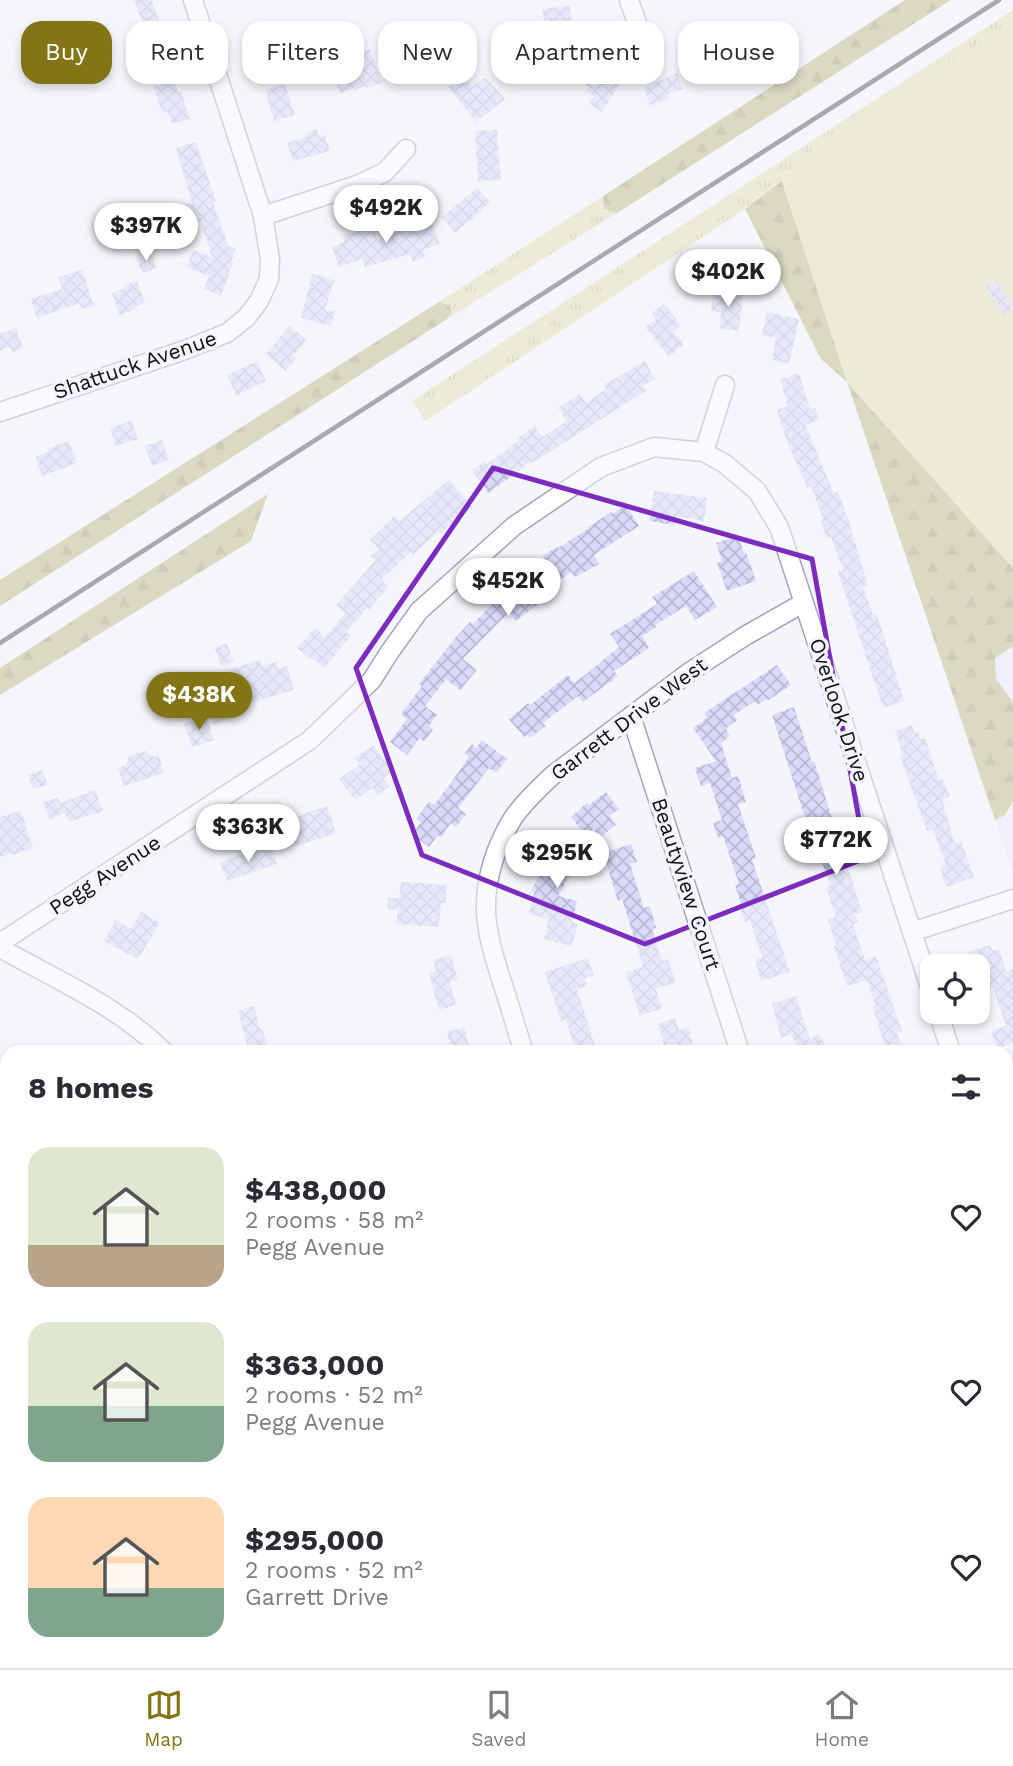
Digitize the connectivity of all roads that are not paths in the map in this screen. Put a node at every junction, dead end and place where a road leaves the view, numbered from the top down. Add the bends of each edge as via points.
1 (193, 0) edge
2 (629, 0) edge
3 (636, 21) edge
4 (406, 149) dead end
5 (263, 216) junction
6 (725, 385) dead end
7 (0, 412) edge
8 (704, 453) junction
9 (803, 603) junction
10 (631, 716) junction
11 (1013, 899) edge
12 (912, 932) junction
13 (0, 946) edge
14 (920, 956) edge
15 (942, 1024) edge
16 (157, 1045) edge
17 (522, 1045) edge
18 (738, 1045) edge
19 (949, 1045) edge

1 - 5 street
2 - 3 street
4 - 5 street via 385,172
5 - 7 street, Shattuck Avenue via 269,279 246,318 227,333
6 - 8 street
8 - 9 street, Overlook Drive via 757,491 779,527
8 - 13 street, Pegg Avenue via 654,447 601,467 514,526 419,611 372,680 310,740
9 - 10 street, Garrett Drive West via 691,671
9 - 12 street, Overlook Drive
10 - 17 street, Garrett Drive West via 533,794 502,839 487,888 486,911
10 - 18 street, Beautyview Court
11 - 12 street
12 - 14 street, Overlook Drive
13 - 16 street via 124,1017
15 - 19 street

